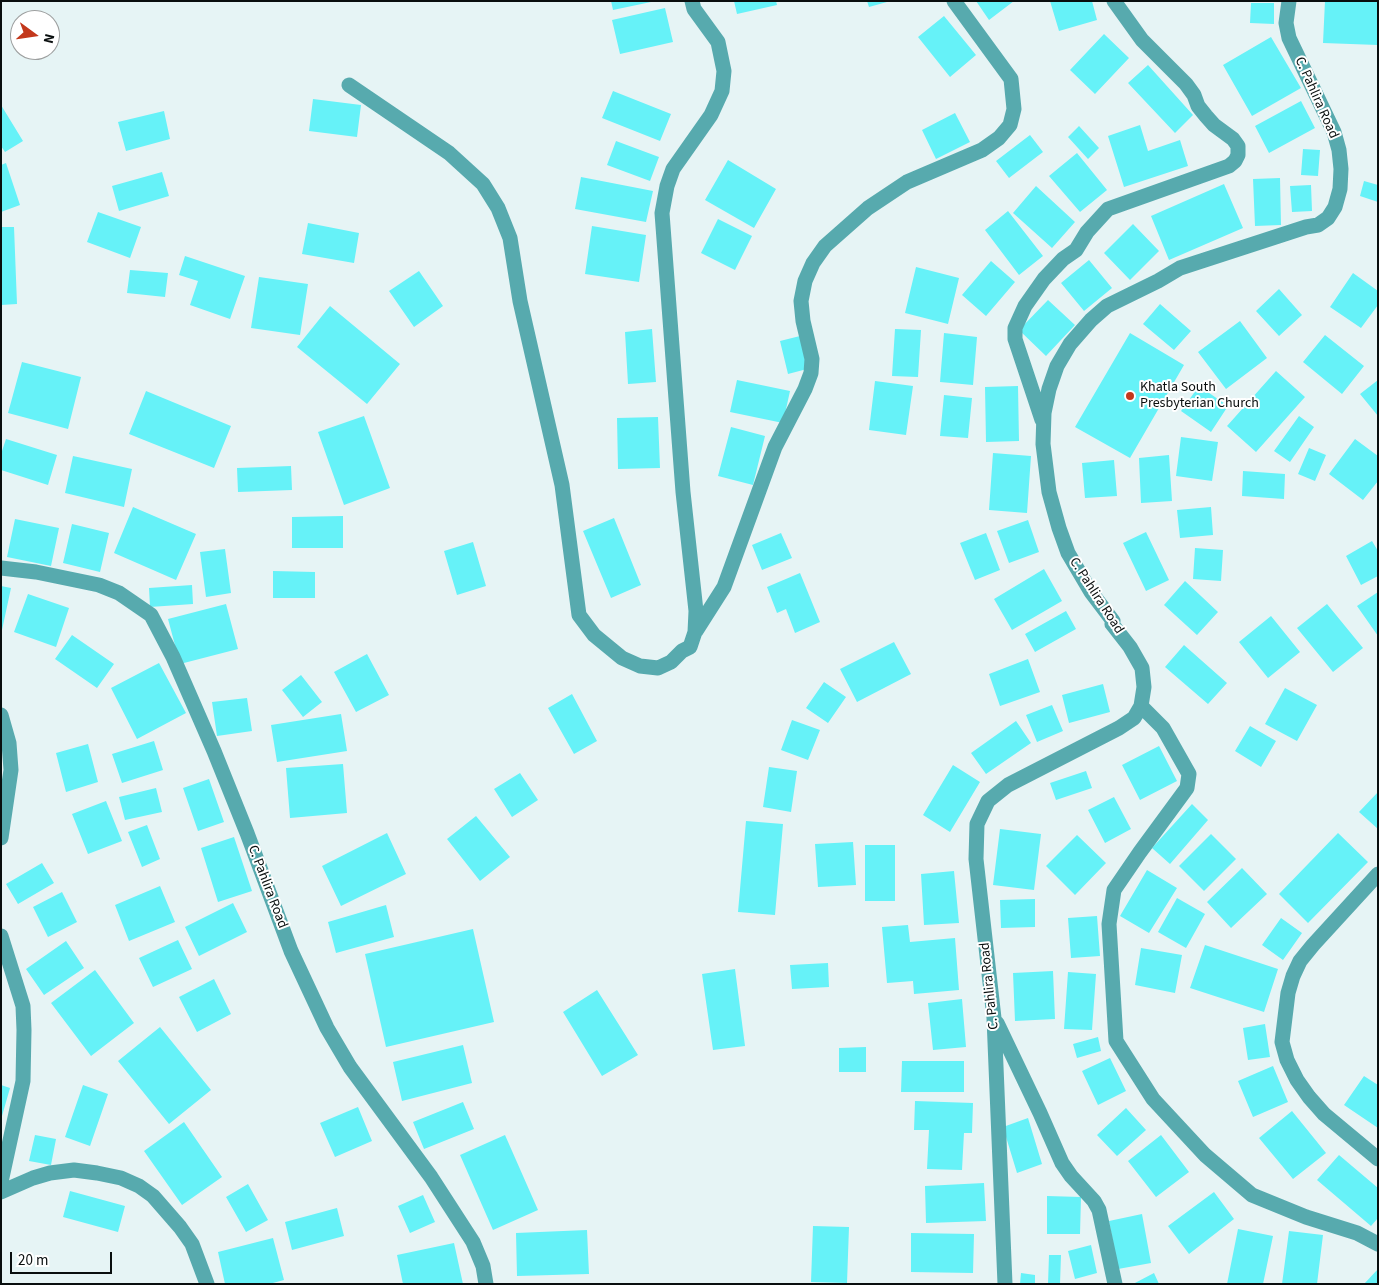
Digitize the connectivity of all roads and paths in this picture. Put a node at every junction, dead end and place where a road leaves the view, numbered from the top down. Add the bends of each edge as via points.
1 (692, 1) edge
2 (954, 1) edge
3 (1114, 1) edge
4 (1289, 1) edge
5 (349, 85) dead end
6 (1044, 426) junction
7 (1, 568) edge
8 (696, 632) junction
9 (1141, 706) junction
10 (1, 715) edge
11 (1, 838) edge
12 (1378, 874) edge
13 (1, 936) edge
14 (994, 1018) junction
15 (1378, 1159) edge
16 (1, 1182) edge
17 (1, 1192) edge
18 (1378, 1244) edge
19 (207, 1284) edge
20 (486, 1284) edge
21 (1005, 1284) edge
22 (1115, 1284) edge

1 - 8 street via 694,9 718,42 724,71 722,91 711,115 673,169 662,213
2 - 8 street via 1011,79 1014,109 1010,125 982,150 907,182 868,208 825,246 813,263 801,301 812,359 806,389 775,447 724,587
3 - 6 street via 1142,40 1186,84 1206,116 1233,139 1238,146 1238,155 1229,166 1108,209 1076,250 1040,286 1018,317 1015,339
4 - 6 street, C. Pahlira Road via 1286,23 1289,38 1334,132 1339,150 1340,189 1335,207 1318,225 1180,268 1107,306 1070,344 1057,366 1049,389
5 - 8 street via 449,153 483,184 498,208 510,238 520,301 562,485 579,615 594,635 622,658 640,666 658,668 671,662 690,647
6 - 9 street, C. Pahlira Road via 1043,444 1050,492 1068,553 1142,668
7 - 20 street, C. Pahlira Road via 99,585 118,593 151,615 214,751 291,951 327,1028 350,1068 431,1177 473,1242
9 - 14 street, C. Pahlira Road via 1134,718 1119,728 1008,784 988,801 977,824 976,859
9 - 18 street via 1164,728 1189,774 1187,788 1114,890 1109,924 1116,1041 1153,1099 1205,1155 1252,1196 1358,1233
10 - 11 street via 9,743 11,770
12 - 15 street via 1300,961 1288,993 1282,1042 1287,1060 1309,1097 1324,1114
13 - 16 street via 23,1006 24,1030 23,1081
14 - 21 street, C. Pahlira Road
14 - 22 street via 1062,1163 1094,1201
17 - 19 street via 42,1175 74,1170 121,1178 139,1186 153,1196 192,1244

